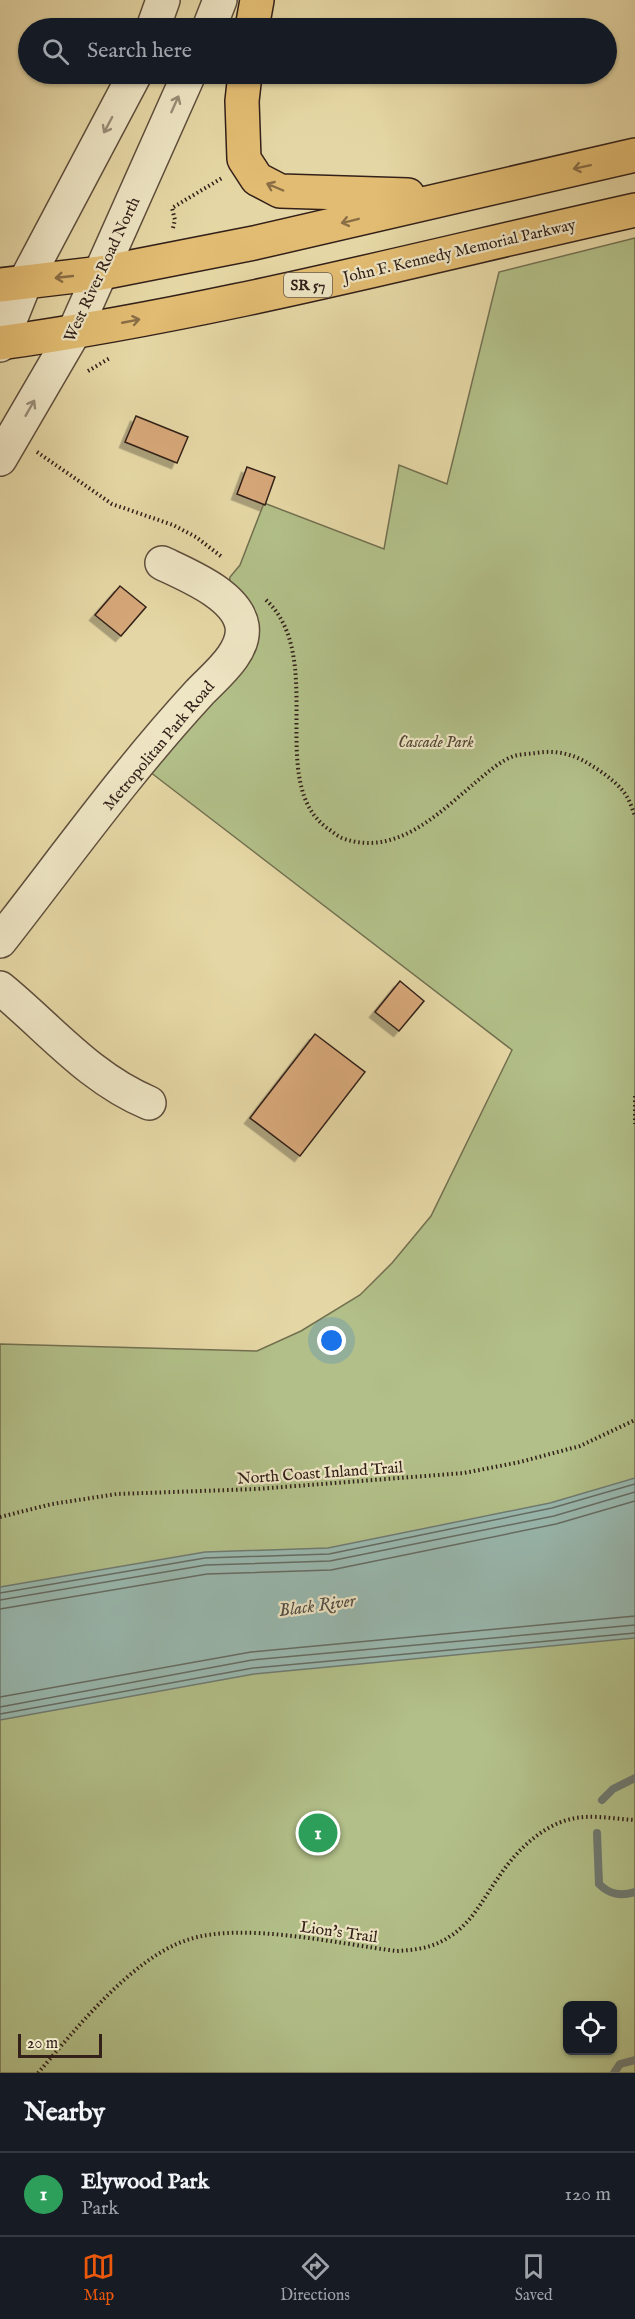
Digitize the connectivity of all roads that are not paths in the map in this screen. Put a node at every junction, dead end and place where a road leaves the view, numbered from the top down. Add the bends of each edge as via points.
1 (163, 0) edge
2 (220, 0) edge
3 (257, 0) edge
4 (157, 18) edge
5 (213, 18) edge
6 (254, 18) edge
7 (129, 84) edge
8 (185, 84) edge
9 (244, 84) edge
10 (635, 155) edge
11 (458, 195) junction
12 (635, 210) edge
13 (101, 273) junction
14 (13, 283) edge
15 (74, 332) junction
16 (0, 343) edge
17 (0, 459) edge
18 (162, 563) dead end
19 (0, 941) edge
20 (0, 988) edge
21 (149, 1103) dead end

1 - 4 street
2 - 5 street
3 - 6 highway
7 -> 14 street
13 -> 8 street, West River Road North
11 -> 9 highway via 280,191 257,179 244,159
10 -> 11 highway
11 -> 13 highway via 265,241
15 -> 12 highway, John F. Kennedy Memorial Parkway / SR 57 via 279,292
13 -> 14 highway
13 - 15 street, West River Road North
14 - 16 street
15 - 16 highway, John F. Kennedy Memorial Parkway / SR 57
17 -> 15 street, West River Road North
18 - 19 street, Metropolitan Park Road via 204,583 226,601 242,625 239,643
20 - 21 street via 91,1070

